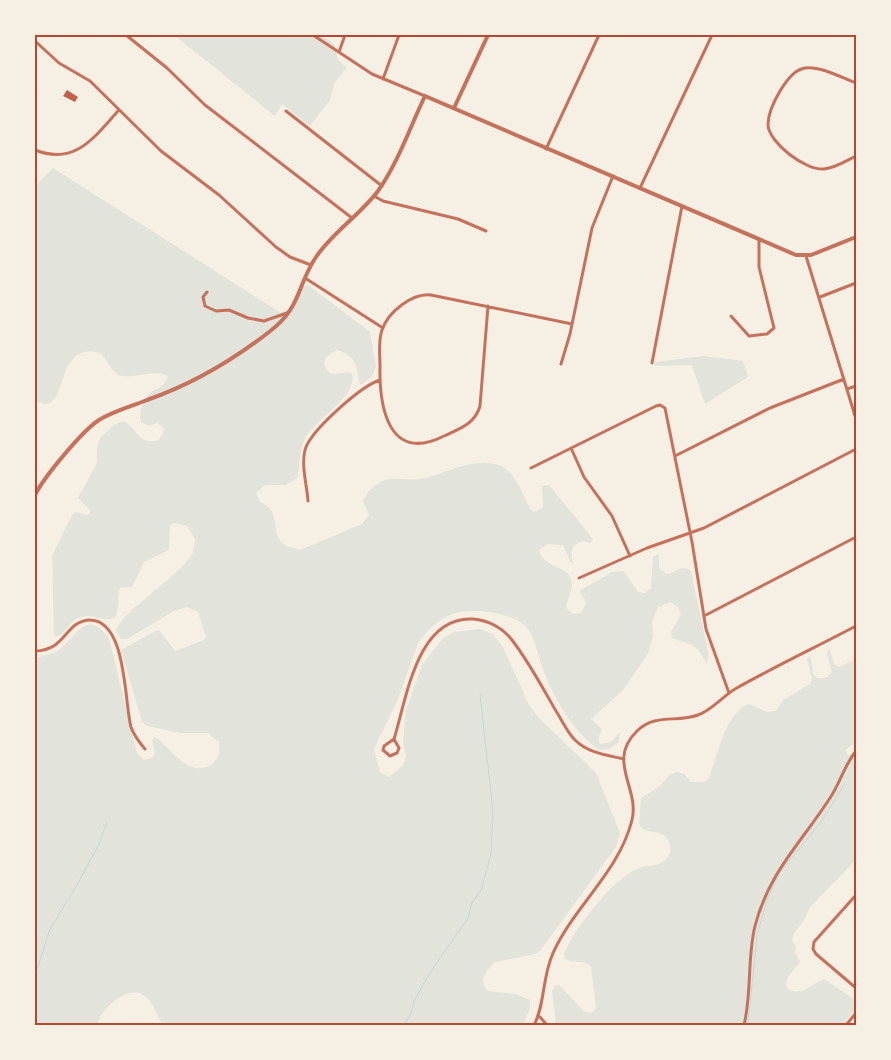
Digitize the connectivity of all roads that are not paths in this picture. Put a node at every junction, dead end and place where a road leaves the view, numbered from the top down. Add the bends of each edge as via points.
1 (126, 35) edge
2 (313, 35) edge
3 (345, 35) edge
4 (399, 35) edge
5 (488, 35) edge
6 (599, 35) edge
7 (712, 35) edge
8 (35, 41) edge
9 (339, 52) junction
10 (383, 79) junction
11 (856, 83) edge
12 (425, 96) junction
13 (454, 108) junction
14 (119, 110) junction
15 (286, 111) dead end
16 (546, 149) junction
17 (35, 150) edge
18 (856, 156) edge
19 (612, 176) junction
20 (382, 186) junction
21 (640, 188) junction
22 (374, 196) junction
23 (682, 206) junction
24 (352, 218) junction
25 (486, 231) dead end
26 (856, 236) edge
27 (759, 239) junction
28 (806, 256) junction
29 (312, 265) junction
30 (305, 278) junction
31 (856, 283) edge
32 (207, 292) dead end
33 (820, 297) junction
34 (488, 306) junction
35 (292, 310) junction
36 (731, 316) dead end
37 (572, 324) junction
38 (383, 328) junction
39 (652, 362) dead end
40 (561, 364) dead end
41 (844, 379) junction
42 (380, 380) junction
43 (856, 386) edge
44 (847, 389) junction
45 (856, 419) edge
46 (571, 448) junction
47 (856, 449) edge
48 (675, 456) junction
49 (531, 468) dead end
50 (35, 495) edge
51 (308, 500) dead end
52 (690, 534) junction
53 (856, 537) edge
54 (630, 556) junction
55 (579, 578) dead end
56 (704, 616) junction
57 (856, 626) edge
58 (35, 651) edge
59 (729, 693) junction
60 (394, 739) junction
61 (145, 749) dead end
62 (856, 751) edge
63 (624, 759) junction
64 (856, 895) edge
65 (856, 988) edge
66 (856, 1013) edge
67 (540, 1017) junction
68 (534, 1025) edge
69 (548, 1025) edge
70 (744, 1025) edge
71 (846, 1025) edge

1 - 24 street via 205,105
2 - 9 street
3 - 9 street
4 - 10 street
5 - 13 street
6 - 16 street
7 - 21 street
8 - 14 street via 59,63 90,81
9 - 10 street
10 - 12 street
11 - 18 street via 813,68 798,70 786,80 768,124 776,143 811,168 828,168
12 - 13 street
12 - 20 street
13 - 16 street
14 - 17 street via 79,149 56,155
14 - 29 street via 168,157 219,195 276,247 290,257
15 - 20 street
16 - 19 street
19 - 21 street
19 - 37 street via 592,228
20 - 22 street
21 - 23 street
22 - 24 street
22 - 25 street via 458,219
23 - 27 street
23 - 39 street
24 - 29 street
26 - 28 street
27 - 28 street
27 - 36 street via 760,267 774,328 767,334 750,336
28 - 33 street
29 - 30 street
30 - 35 street
30 - 38 street
31 - 33 street
32 - 35 street via 203,297 205,306 216,311 229,310 248,318 264,321
33 - 41 street
34 - 37 street
34 - 38 street via 423,294 408,301
34 - 42 street via 480,406 477,416 468,424 429,443 409,443 394,431 387,420 380,398
35 - 50 street via 254,342 203,374 106,416 88,430
37 - 40 street
38 - 42 street
41 - 44 street
41 - 48 street via 770,408
42 - 51 street via 364,388 308,442 304,461
43 - 44 street
44 - 45 street
46 - 48 street via 656,406 662,406 666,411
46 - 49 street
46 - 54 street via 584,477 612,516
47 - 52 street
48 - 52 street
52 - 54 street
52 - 56 street
53 - 56 street
54 - 55 street
56 - 59 street
57 - 59 street
58 - 61 street via 52,649 72,627 82,622 94,621 106,626 114,636 118,650 132,727
59 - 63 street via 701,714 687,718 661,718 645,724 631,738
60 - 60 street via 383,750 390,756 399,748
60 - 63 street via 427,642 452,622 477,619 498,627 513,641 575,740 594,752
62 - 70 street via 838,786 782,864 766,894 754,931
63 - 67 street via 634,805 630,828 616,861 575,916 553,953 543,984
64 - 65 street via 813,947 816,954
66 - 71 street
67 - 68 street
67 - 69 street

